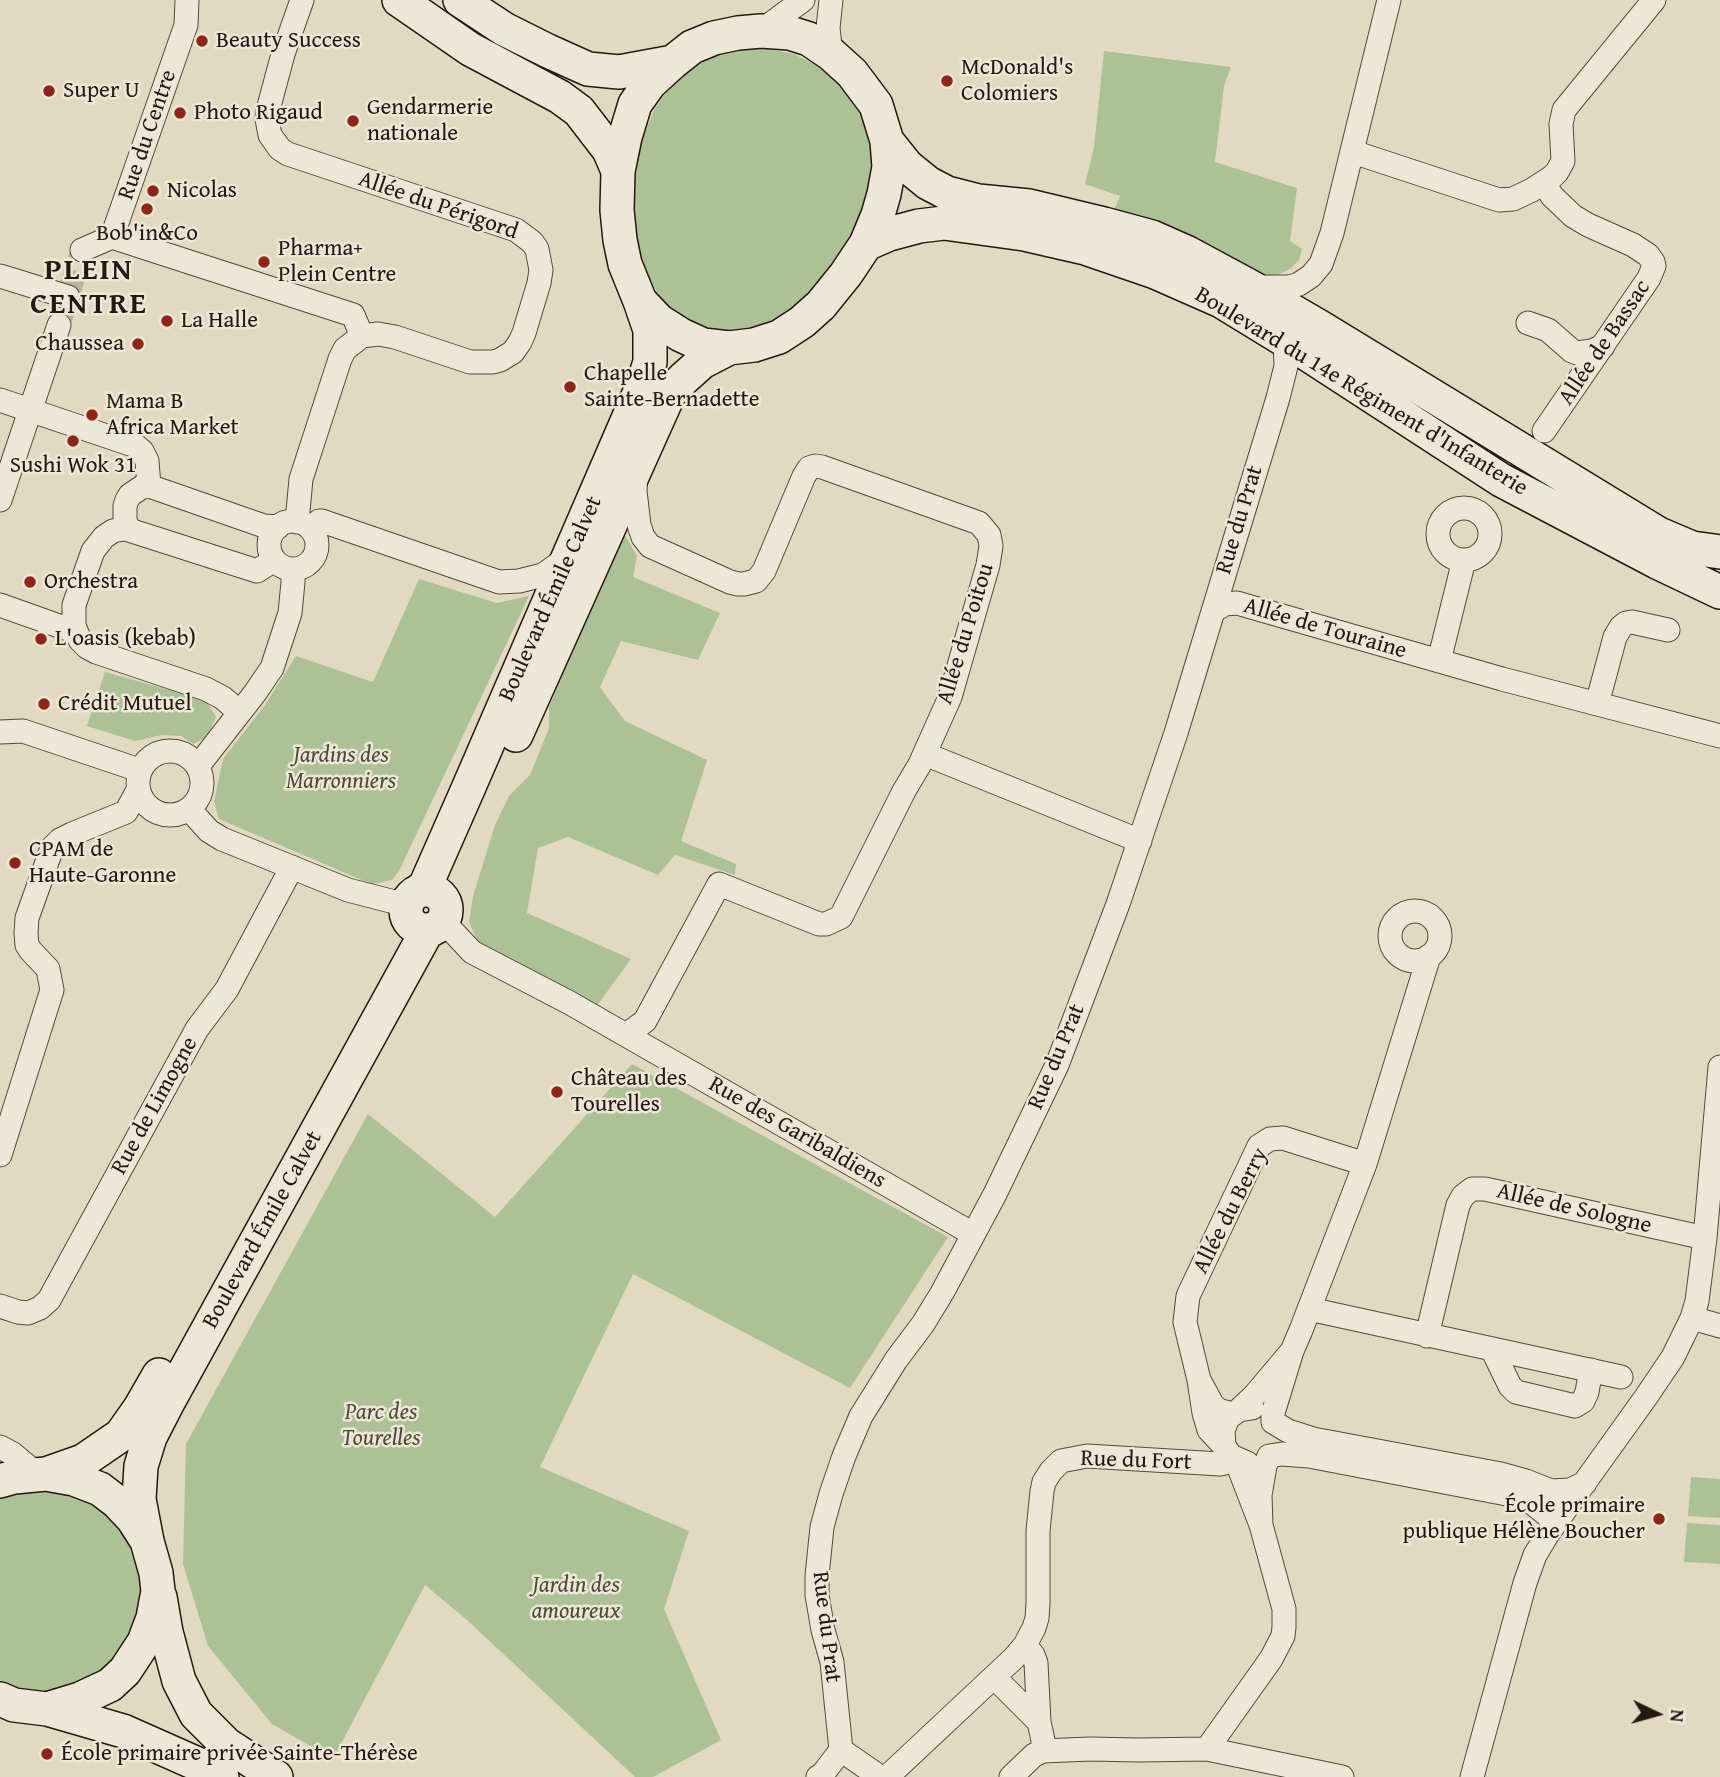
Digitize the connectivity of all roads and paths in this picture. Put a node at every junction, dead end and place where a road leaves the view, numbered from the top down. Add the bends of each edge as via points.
1 (187, 0) edge
2 (302, 0) edge
3 (399, 0) edge
4 (803, 0) edge
5 (831, 0) edge
6 (1389, 0) edge
7 (1654, 0) edge
8 (462, 1) edge
9 (761, 31) junction
10 (831, 54) junction
11 (673, 62) junction
12 (887, 141) junction
13 (1353, 152) junction
14 (618, 171) junction
15 (1544, 183) junction
16 (112, 237) junction
17 (866, 244) junction
18 (82, 250) dead end
19 (0, 276) edge
20 (1251, 287) junction
21 (68, 297) dead end
22 (640, 301) junction
23 (1528, 323) dead end
24 (59, 325) tunnel mouth
25 (362, 336) junction
26 (1285, 340) junction
27 (1604, 346) junction
28 (729, 348) junction
29 (0, 400) edge
30 (31, 410) junction
31 (1544, 431) dead end
32 (636, 467) junction
33 (1502, 480) junction
34 (149, 486) junction
35 (0, 500) edge
36 (1481, 514) junction
37 (295, 526) junction
38 (129, 530) junction
39 (1720, 552) edge
40 (570, 556) junction
41 (1464, 560) junction
42 (283, 565) junction
43 (1720, 592) edge
44 (7, 607) edge
45 (1213, 611) junction
46 (1668, 630) dead end
47 (76, 632) junction
48 (1439, 660) junction
49 (1597, 704) junction
50 (239, 712) junction
51 (0, 732) edge
52 (1720, 736) edge
53 (925, 754) junction
54 (198, 766) junction
55 (139, 781) junction
56 (190, 810) junction
57 (1140, 841) junction
58 (292, 867) junction
59 (424, 911) junction
60 (1429, 957) dead end
61 (626, 1035) junction
62 (1720, 1067) edge
63 (0, 1155) edge
64 (1365, 1164) junction
65 (973, 1234) junction
66 (1705, 1238) junction
67 (0, 1306) edge
68 (1309, 1309) junction
69 (1692, 1318) junction
70 (1720, 1326) edge
71 (1427, 1336) junction
72 (1492, 1349) junction
73 (1292, 1351) junction
74 (1591, 1370) junction
75 (1621, 1377) dead end
76 (1199, 1380) junction
77 (1236, 1412) junction
78 (1273, 1422) junction
79 (0, 1447) edge
80 (1230, 1453) junction
81 (1269, 1456) junction
82 (42, 1474) junction
83 (0, 1481) edge
84 (1585, 1483) junction
85 (1556, 1522) junction
86 (1261, 1525) junction
87 (147, 1541) junction
88 (158, 1591) junction
89 (1025, 1645) junction
90 (994, 1677) junction
91 (0, 1699) edge
92 (47, 1709) junction
93 (1039, 1722) junction
94 (1208, 1749) junction
95 (841, 1750) junction
96 (1043, 1751) junction
97 (211, 1773) edge
98 (820, 1776) edge
99 (276, 1777) edge
100 (880, 1777) edge
101 (887, 1777) edge
102 (1010, 1777) edge
103 (1342, 1777) edge
104 (1472, 1777) edge

1 - 16 street, Rue du Centre via 186,25
2 - 25 street, Allée du Périgord via 268,110 270,135 279,149 516,230 532,242 539,257 539,283 524,333 513,352 500,360 470,362 395,337
3 - 14 street via 470,49 579,111 610,150
4 - 9 street
5 - 10 street
6 - 13 street
7 - 15 street via 1563,110 1563,161
8 - 11 street via 504,29 588,69 618,72
9 - 10 street via 809,39
9 - 11 street via 713,38
10 - 12 street via 876,105
11 - 14 street, Boulevard Émile Calvet via 635,104
12 - 17 street via 884,194
12 - 20 street, Boulevard du 14e Régiment d'Infanterie via 906,166 947,193 1028,206 1152,237
13 - 15 street via 1499,200 1513,199
13 - 20 street via 1332,233 1316,271 1290,287
14 - 22 street, Boulevard Émile Calvet via 620,240
15 - 27 street, Allée de Bassac via 1573,216 1633,245 1653,262 1649,278
16 - 18 street
16 - 25 street via 353,315
17 - 26 street, Boulevard du 14e Régiment d'Infanterie via 889,234 944,223 1024,234 1085,248 1155,272 1221,301
17 - 28 street via 821,305 802,322 779,337
19 - 21 street
20 - 39 street, Boulevard du 14e Régiment d'Infanterie via 1658,534 1692,548
22 - 28 street via 681,335 703,345
22 - 40 street, Boulevard Émile Calvet via 649,330 650,362
23 - 27 street via 1548,330 1577,354
24 - 30 street
25 - 37 street via 340,359 301,480
26 - 33 street, Boulevard du 14e Régiment d'Infanterie
26 - 45 street, Rue du Prat via 1286,366 1278,398
27 - 31 street, Allée de Bassac
28 - 32 street, Boulevard Émile Calvet via 702,362 669,394
29 - 30 street
30 - 34 street via 136,446 147,461
30 - 35 street
32 - 53 street, Allée du Poitou via 639,525 650,546 738,584 756,581 764,571 812,467 983,526 990,541 988,565 950,697
32 - 59 street, Boulevard Émile Calvet via 444,897
33 - 36 street
33 - 43 street, Boulevard du 14e Régiment d'Infanterie
34 - 37 street via 264,526
34 - 38 street via 127,500 124,512
36 - 41 street via 1489,525 1490,539 1483,552
36 - 41 street via 1469,508 1456,509 1438,528 1442,548 1451,557
37 - 40 street via 322,521 499,582 543,575
37 - 42 street via 270,539 269,546
37 - 42 street via 314,535 316,551 300,568
38 - 42 street via 257,571
38 - 47 street via 113,531 93,551 74,605
40 - 59 street, Boulevard Émile Calvet via 424,889
41 - 48 street, Allée de Touraine
42 - 50 street via 293,582 289,613 272,668
44 - 47 street
45 - 48 street, Allée de Touraine via 1237,603
45 - 57 street, Rue du Prat
46 - 49 street via 1632,622 1621,627
47 - 50 street via 96,652 206,689
48 - 49 street, Allée de Touraine
49 - 52 street, Allée de Touraine
50 - 54 street
51 - 55 street via 23,731 133,768
53 - 57 street
53 - 61 street, Allée du Poitou via 841,917 819,924 719,884 645,1021
54 - 55 street via 182,753 162,752 145,763
54 - 56 street via 203,784
55 - 56 street via 142,800 159,814
55 - 63 street via 126,812 72,834 52,848 26,926 27,945 48,969 52,990
56 - 58 street via 215,836
57 - 65 street, Rue du Prat via 1057,1065
58 - 59 street via 348,890
58 - 67 street, Rue de Limogne via 227,989 197,1029 49,1300 28,1313
59 - 61 street, Rue des Garibaldiens via 472,953
59 - 82 street, Boulevard Émile Calvet via 397,944 140,1408 121,1435 83,1461
59 - 87 street, Boulevard Émile Calvet via 150,1437 141,1466 139,1499
60 - 64 street
61 - 65 street, Rue des Garibaldiens
62 - 66 street
64 - 68 street
64 - 76 street, Allée du Berry via 1283,1138 1259,1146 1188,1296 1185,1322
65 - 95 street, Rue du Prat via 923,1324 861,1416 822,1527 817,1595 832,1662
66 - 69 street
66 - 71 street, Allée de Sologne via 1472,1189 1458,1205
68 - 71 street
68 - 73 street
69 - 70 street
69 - 84 street via 1673,1356
71 - 72 street
72 - 74 street
72 - 74 street via 1516,1392 1575,1406 1587,1392
73 - 77 street
73 - 78 street
74 - 75 street
76 - 77 street, Allée du Berry via 1218,1410
76 - 80 street, Allée du Berry via 1209,1430
77 - 78 street via 1258,1409
77 - 80 street via 1223,1430
78 - 81 street via 1276,1442
78 - 84 street via 1313,1439 1501,1474 1546,1490 1565,1491
79 - 82 street
80 - 81 street via 1248,1463
80 - 86 street, Allée du Berry
80 - 89 street, Rue du Fort via 1220,1464 1087,1456 1056,1465 1042,1491 1037,1618
81 - 85 street via 1309,1456 1517,1496
81 - 86 street via 1263,1477
82 - 83 street
82 - 87 street via 100,1489 133,1519
84 - 85 street
85 - 104 street via 1540,1545 1525,1583
86 - 94 street via 1284,1609 1283,1636
87 - 88 street, Boulevard Émile Calvet
88 - 92 street via 144,1642 125,1671 110,1685
88 - 99 street, Boulevard Émile Calvet via 179,1681 196,1714 226,1744
89 - 90 street, Rue du Fort
89 - 93 street via 1036,1663
90 - 93 street
90 - 101 street, Rue du Fort
91 - 92 street
92 - 97 street via 123,1731
93 - 96 street
94 - 96 street
94 - 103 street
95 - 98 street
95 - 100 street
96 - 102 street

